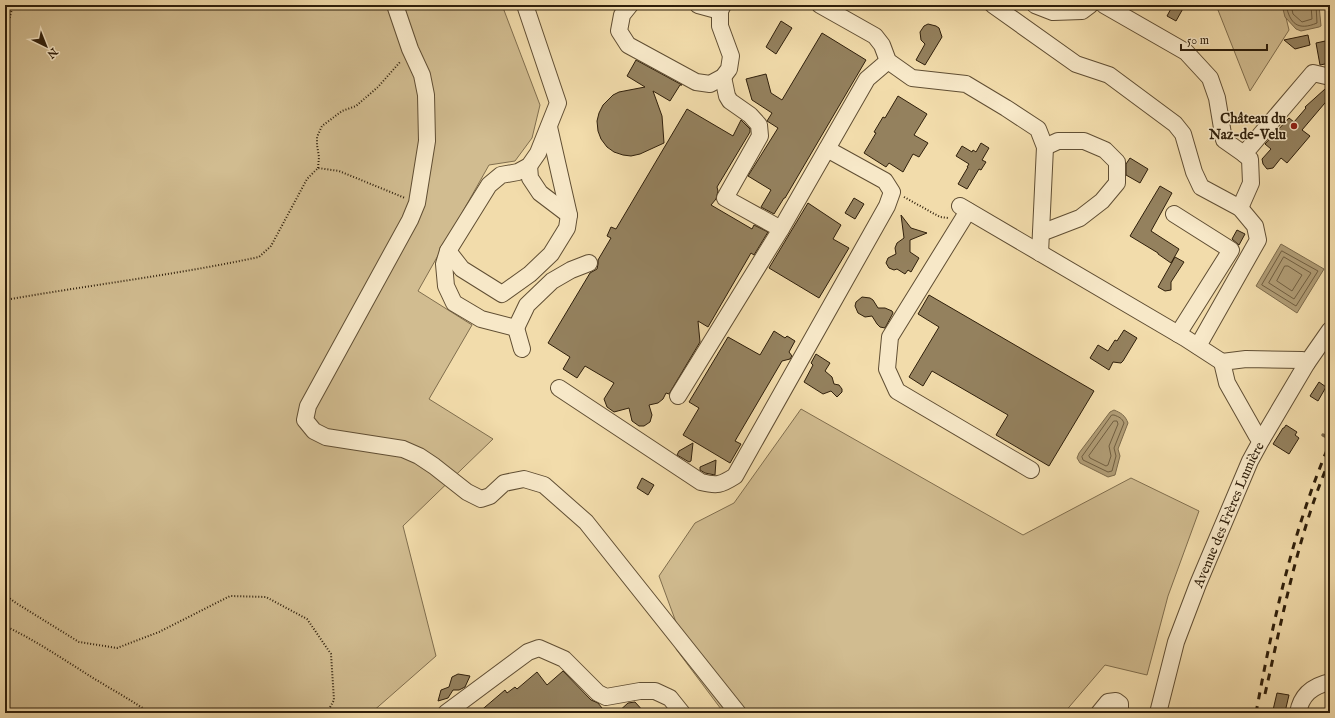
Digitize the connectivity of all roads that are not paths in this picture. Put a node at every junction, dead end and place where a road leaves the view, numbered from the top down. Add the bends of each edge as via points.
1 (395, 5) edge
2 (525, 5) edge
3 (630, 5) edge
4 (698, 5) edge
5 (820, 5) edge
6 (993, 5) edge
7 (1035, 5) edge
8 (1090, 5) edge
9 (1104, 5) edge
10 (721, 8) edge
11 (888, 60) junction
12 (723, 77) junction
13 (1330, 77) edge
14 (549, 127) junction
15 (1045, 147) junction
16 (827, 149) junction
17 (1244, 154) junction
18 (528, 166) junction
19 (1240, 208) junction
20 (1174, 214) dead end
21 (569, 215) junction
22 (781, 229) junction
23 (1041, 232) junction
24 (448, 251) junction
25 (1040, 253) junction
26 (589, 263) dead end
27 (516, 328) junction
28 (1330, 330) edge
29 (1178, 334) junction
30 (1198, 346) junction
31 (522, 349) dead end
32 (1222, 362) junction
33 (1307, 363) junction
34 (559, 388) dead end
35 (678, 396) dead end
36 (1262, 439) junction
37 (1031, 470) dead end
38 (1330, 682) edge
39 (446, 713) edge
40 (682, 713) edge
41 (738, 713) edge
42 (1099, 713) edge
43 (1120, 713) edge
44 (1158, 713) edge
45 (1298, 713) edge

1 - 41 street via 422,75 426,95 427,140 417,203 308,406 305,420 314,431 326,437 403,449 419,456 467,492 481,499 490,496 504,483 524,480 544,485 586,522
2 - 14 street via 558,102
3 - 12 street via 622,15 619,31 628,45 696,82 710,84
4 - 10 street
5 - 11 street via 875,36
6 - 19 street via 1076,64 1109,75 1175,124 1183,134 1194,172 1201,186
7 - 8 street via 1053,12 1082,11
9 - 17 street via 1186,52 1210,78 1217,98 1224,140
10 - 12 street via 720,26 730,56 729,69
11 - 15 street via 912,78 966,84 1038,129
11 - 16 street via 867,79
12 - 22 street via 730,101 759,125 760,136 725,198
13 - 17 street via 1313,73
14 - 18 street via 538,153
14 - 21 street
15 - 23 street
15 - 23 street via 1058,142 1084,141 1105,150 1117,162 1117,183 1102,201 1080,218
16 - 22 street
16 - 34 street via 885,181 892,192 887,206 734,476 724,483 714,485 702,482
17 - 19 street via 1250,160 1251,183
18 - 21 street via 530,178 540,193
18 - 24 street via 518,172 501,174 489,185
19 - 30 street via 1255,226 1258,240
20 - 29 street via 1231,250
21 - 24 street via 567,228 551,254 530,274 502,294 462,269
22 - 35 street
23 - 25 street
24 - 27 street via 444,264 446,286 454,303 481,319
25 - 29 street
25 - 37 street via 964,208 890,337 887,369 897,391
26 - 27 street via 552,281 527,305
27 - 31 street
28 - 33 street, Avenue des Frères Lumière
29 - 30 street
30 - 32 street
32 - 33 street via 1246,359 1302,360
32 - 36 street via 1227,383 1257,436
33 - 36 street, Avenue des Frères Lumière
36 - 44 street, Avenue des Frères Lumière via 1250,461 1198,584 1176,642
38 - 45 street via 1310,690 1299,704
39 - 40 street via 528,652 539,648 564,659 598,693 606,697 655,691 670,698
42 - 43 street via 1108,702 1116,701 1120,704

